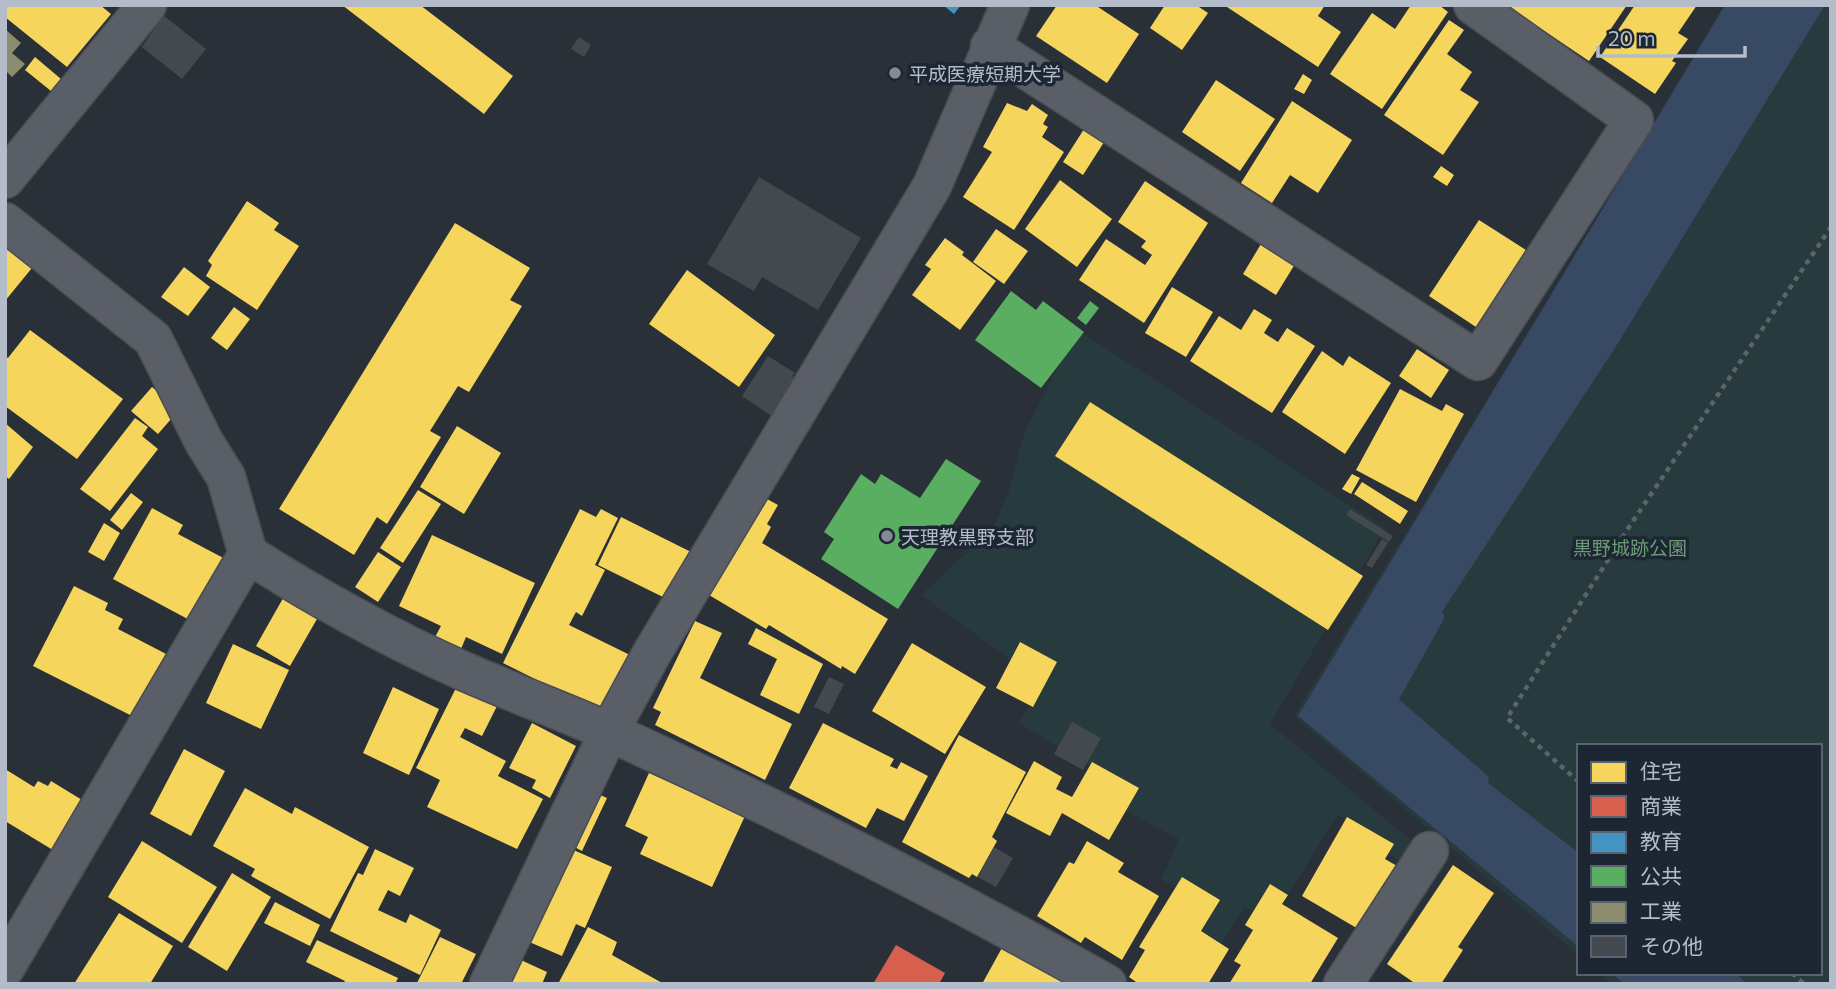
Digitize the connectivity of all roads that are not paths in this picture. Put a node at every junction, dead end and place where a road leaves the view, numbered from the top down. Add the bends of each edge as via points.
1 (147, 5) edge
2 (1010, 5) edge
3 (1473, 5) edge
4 (990, 46) junction
5 (5, 179) edge
6 (5, 222) edge
7 (248, 554) junction
8 (609, 732) junction
9 (1429, 851) dead end
10 (5, 968) edge
11 (489, 984) edge
12 (1107, 984) edge
13 (1343, 984) edge

1 - 5 street
2 - 4 street
3 - 4 street via 1634,120 1478,361
4 - 8 street via 932,186 720,536
6 - 7 street via 153,338 226,477
7 - 8 street via 289,581 458,669
7 - 10 street
8 - 11 street
8 - 12 street via 777,810 994,920
9 - 13 street

